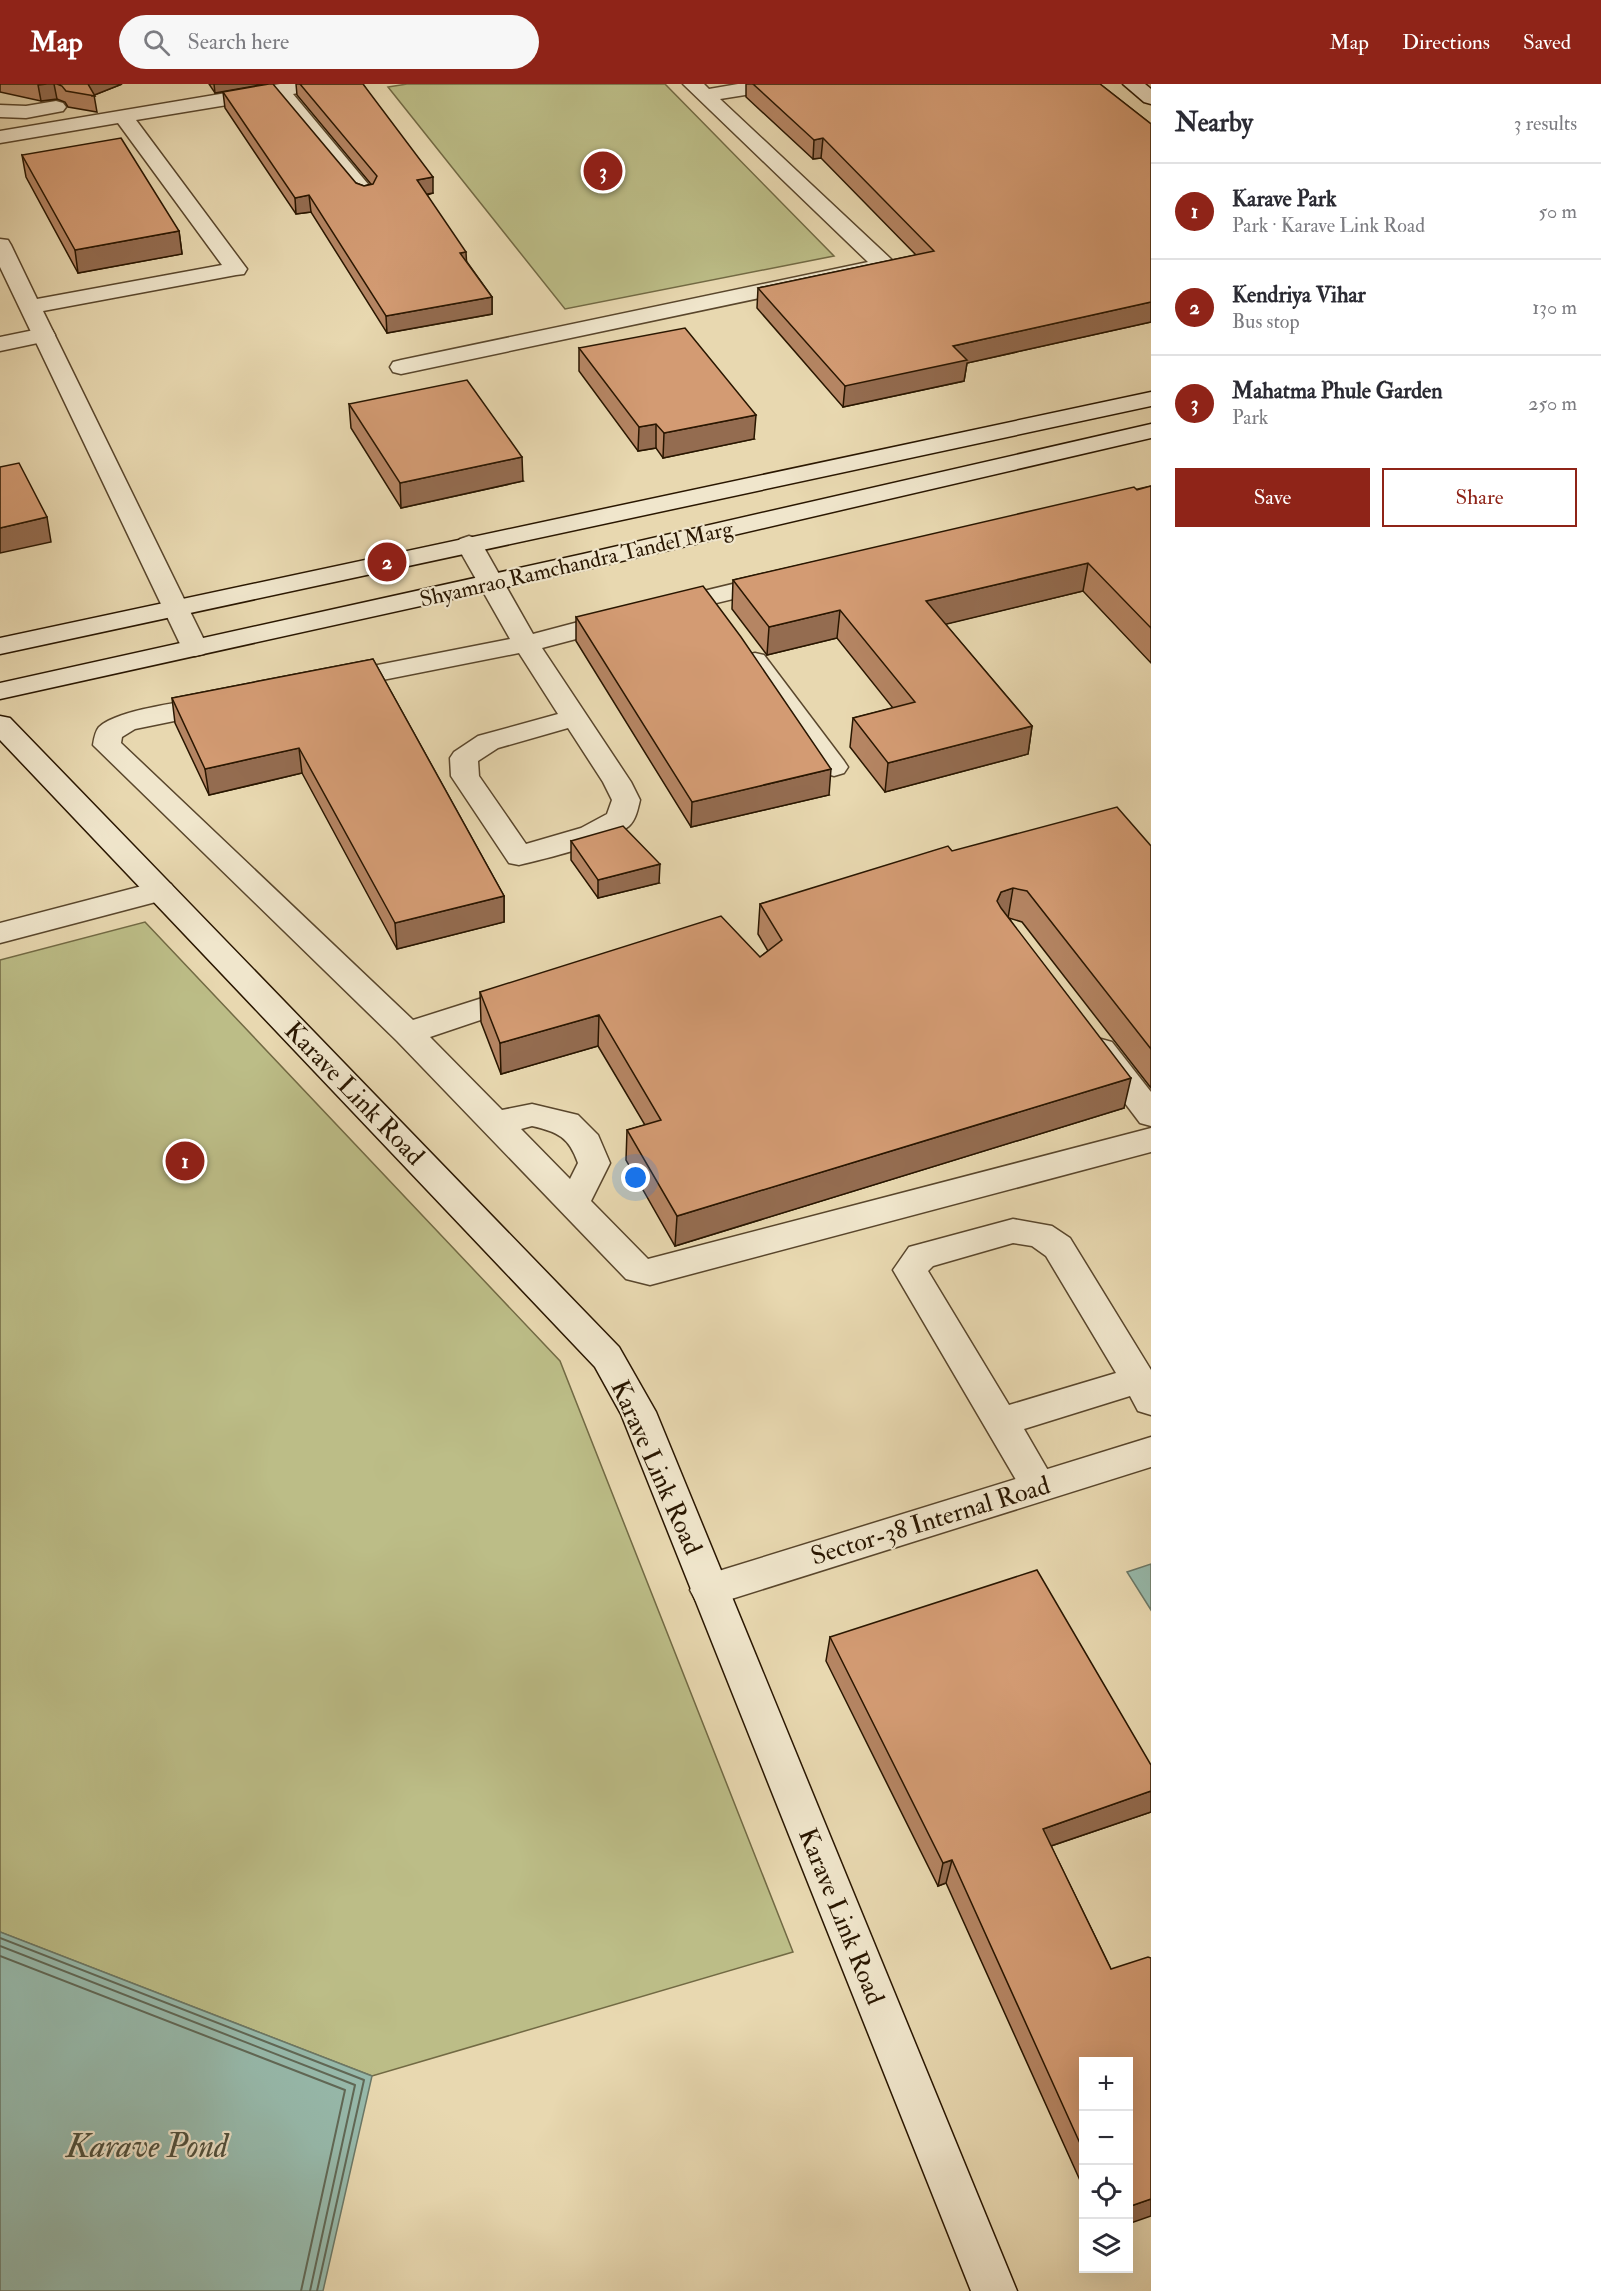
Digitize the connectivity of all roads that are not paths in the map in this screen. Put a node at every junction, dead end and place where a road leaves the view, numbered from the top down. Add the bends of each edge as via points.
1 (317, 84) edge
2 (776, 84) edge
3 (1133, 84) edge
4 (280, 90) junction
5 (699, 90) edge
6 (1151, 98) edge
7 (72, 105) edge
8 (0, 111) edge
9 (123, 117) junction
10 (0, 137) edge
11 (366, 194) edge
12 (0, 245) edge
13 (30, 307) junction
14 (44, 335) junction
15 (0, 344) edge
16 (402, 367) dead end
17 (1151, 399) edge
18 (1151, 431) edge
19 (469, 544) junction
20 (800, 576) edge
21 (492, 582) junction
22 (175, 608) junction
23 (526, 644) junction
24 (742, 644) edge
25 (0, 646) edge
26 (195, 648) junction
27 (314, 685) edge
28 (0, 691) edge
29 (243, 699) edge
30 (573, 718) junction
31 (0, 723) edge
32 (834, 767) dead end
33 (161, 891) junction
34 (0, 933) edge
35 (554, 984) edge
36 (1087, 1032) edge
37 (408, 1033) junction
38 (1151, 1116) edge
39 (495, 1123) junction
40 (1151, 1140) edge
41 (573, 1205) junction
42 (1144, 1391) edge
43 (1001, 1422) junction
44 (1151, 1452) edge
45 (1039, 1486) junction
46 (710, 1590) junction
47 (994, 2291) edge

1 - 4 street
2 - 5 street
3 - 6 street
4 - 9 street via 168,99
4 - 11 street
5 - 16 street via 884,265
7 - 8 street via 26,112
9 - 10 street
9 - 13 street via 236,269
12 - 13 street
13 - 14 street
14 - 15 street
14 - 22 street
17 - 19 street, Shyamrao Ramchandra Tandel Marg
18 - 21 street, Shyamrao Ramchandra Tandel Marg
19 - 21 street
19 - 22 street, Shyamrao Ramchandra Tandel Marg
20 - 23 street via 714,606
21 - 23 street
21 - 26 street, Shyamrao Ramchandra Tandel Marg
22 - 25 street, Shyamrao Ramchandra Tandel Marg
22 - 26 street
23 - 27 street
23 - 30 street
24 - 32 street
26 - 28 street, Shyamrao Ramchandra Tandel Marg
29 - 37 street via 126,722 109,733 108,745
30 - 30 street via 626,800 620,819 591,834 519,856 465,776 464,758 488,741
31 - 33 street, Karave Link Road
33 - 34 street
33 - 46 street, Karave Link Road via 607,1357 638,1412
35 - 37 street
36 - 38 street
37 - 39 street
39 - 41 street
39 - 41 street via 532,1115 567,1123 587,1143 594,1163
40 - 41 street via 650,1272 638,1270 627,1261
42 - 43 street
42 - 43 street via 1058,1247 1040,1235 1013,1231 921,1256 910,1270
43 - 45 street
44 - 45 street, Sector-38 Internal Road
45 - 46 street, Sector-38 Internal Road
46 - 47 street, Karave Link Road

